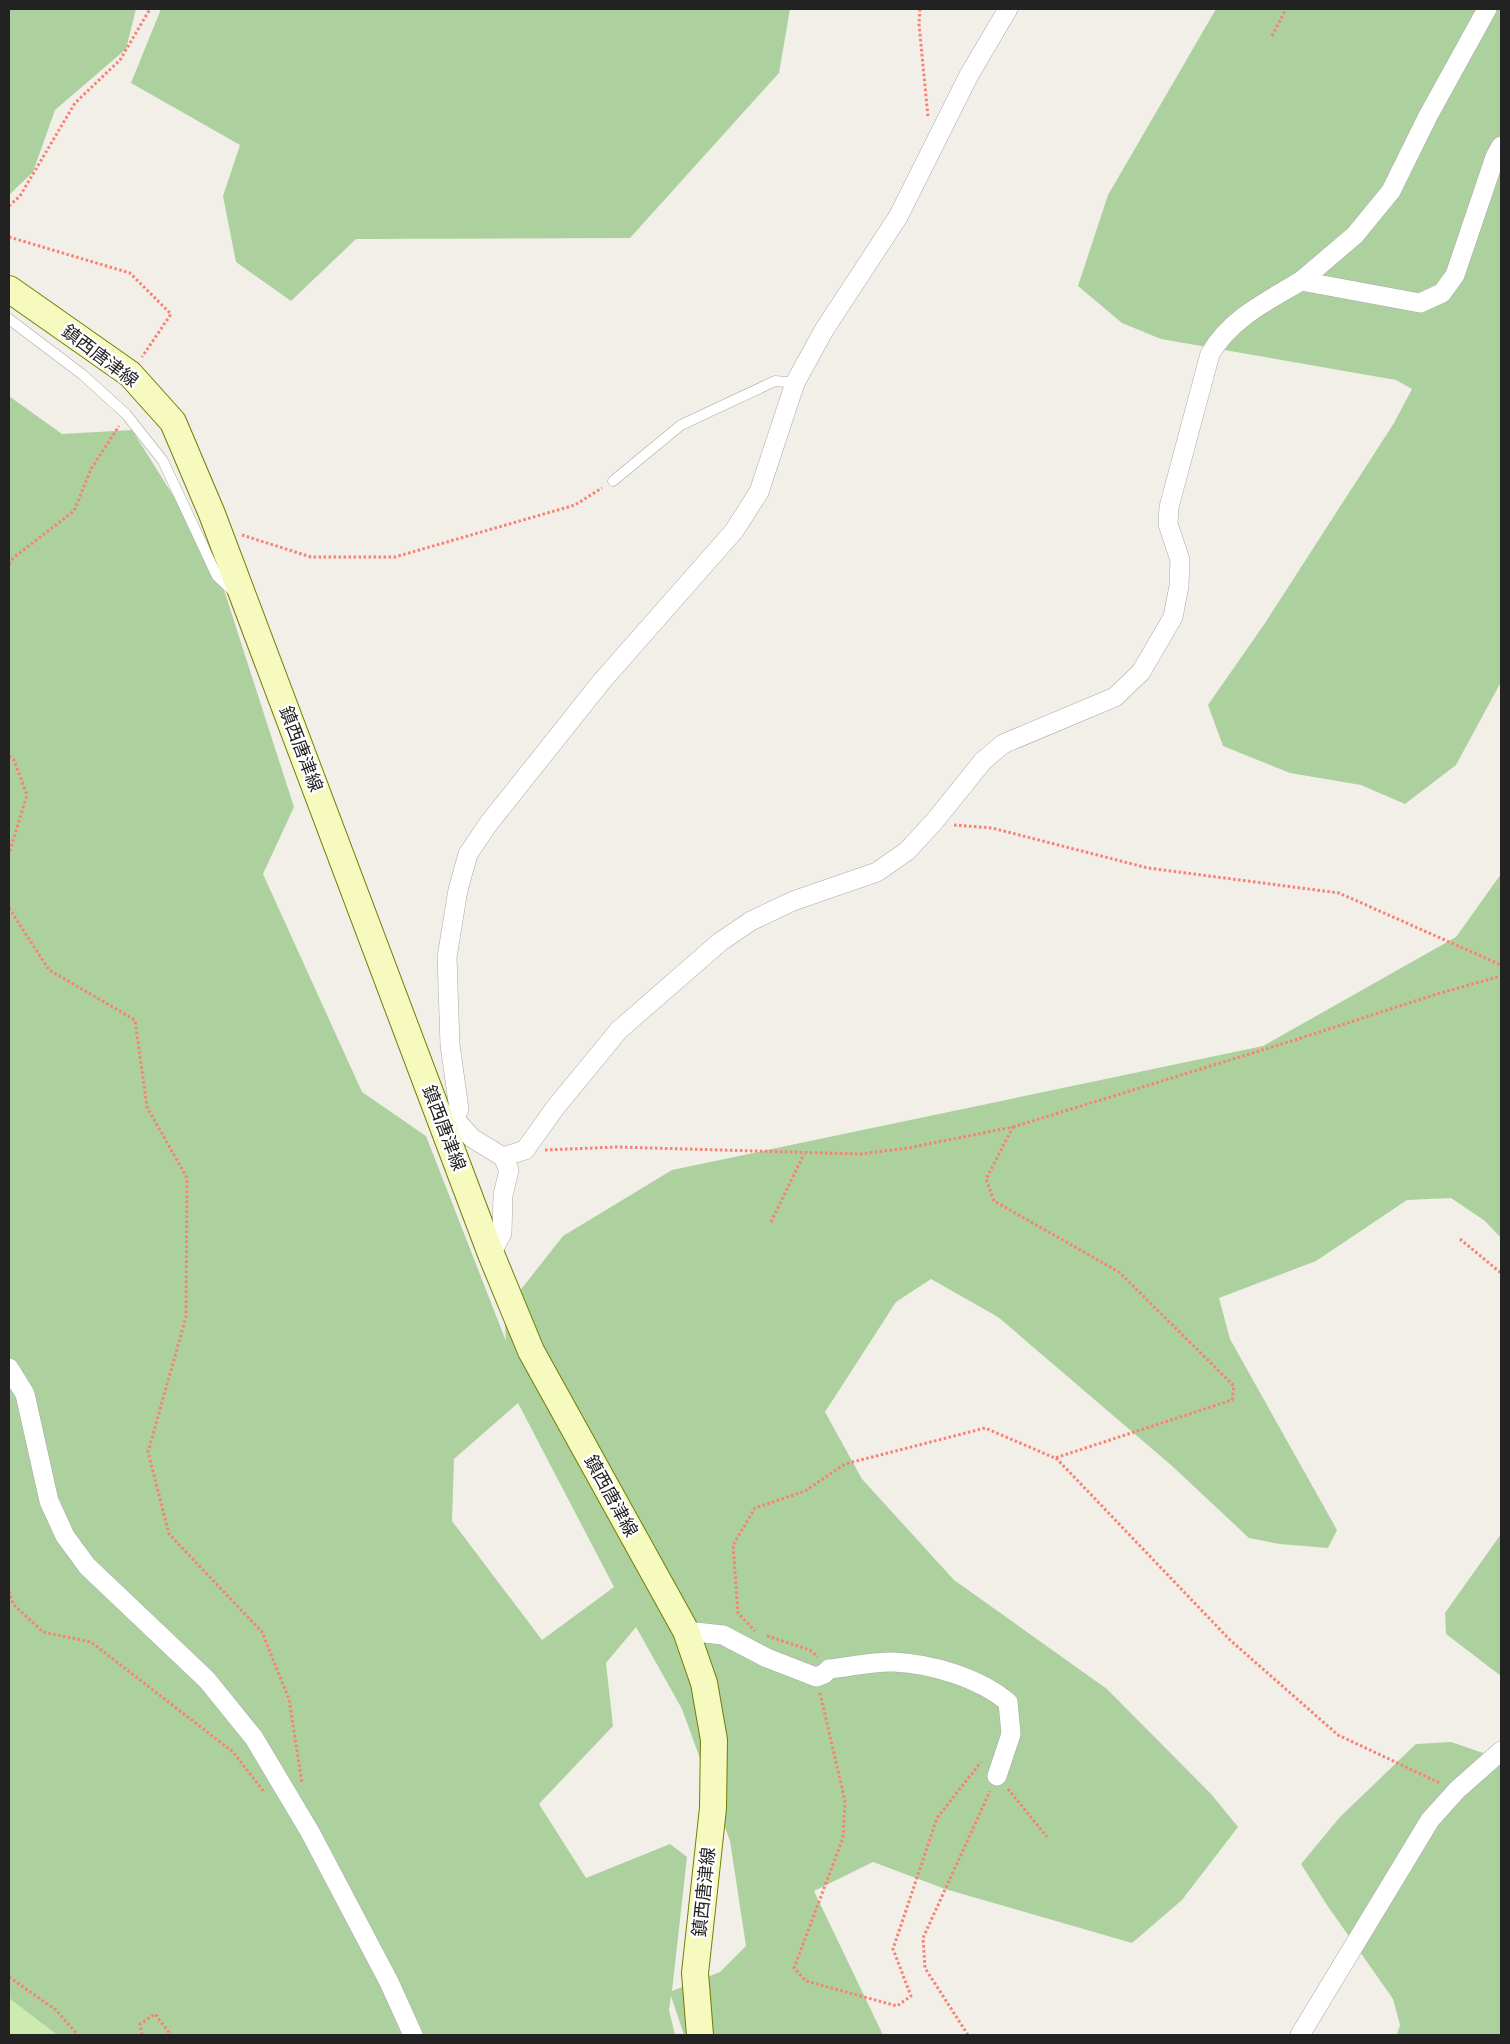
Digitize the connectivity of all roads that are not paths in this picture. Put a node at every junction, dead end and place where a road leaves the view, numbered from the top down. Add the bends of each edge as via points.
1 (1008, 9) edge
2 (1487, 9) edge
3 (1501, 146) edge
4 (1301, 281) junction
5 (9, 289) edge
6 (9, 319) edge
7 (794, 382) junction
8 (613, 481) road end
9 (246, 604) junction
10 (448, 1120) junction
11 (503, 1157) junction
12 (491, 1254) junction
13 (9, 1368) edge
14 (686, 1631) junction
15 (1501, 1751) edge
16 (997, 1776) road end
17 (413, 2035) edge
18 (700, 2035) edge
19 (1300, 2035) edge

1 - 7 street via 969,75 898,217
2 - 4 street via 1391,191 1355,235
3 - 4 street via 1455,275 1442,293 1420,303
4 - 11 street via 1250,312 1220,337 1210,354 1169,507 1168,524 1180,560 1180,586 1173,617 1141,672 1115,697 1004,744 984,761 907,851 877,872 793,901 720,942 619,1030 525,1150
5 - 9 main road, 鎮西唐津線 via 130,374 173,422
6 - 9 lane via 83,375 126,414 163,461 217,576
7 - 8 lane via 775,381 681,424
7 - 10 street via 759,492 734,531 602,681 468,854 458,890 447,957 450,1045 459,1109
9 - 10 main road, 鎮西唐津線
10 - 11 street
10 - 12 main road, 鎮西唐津線
11 - 12 street via 509,1170 503,1196 502,1233
12 - 14 main road, 鎮西唐津線 via 531,1351
13 - 17 street via 25,1394 49,1501 65,1536 87,1566 207,1680 254,1738 310,1832 389,1982
14 - 16 street via 723,1636 766,1658 823,1673 894,1662 953,1673 992,1689 1008,1702 1011,1734
14 - 18 main road, 鎮西唐津線 via 704,1683 714,1740 713,1808 695,1973
15 - 19 street via 1457,1790 1430,1820

